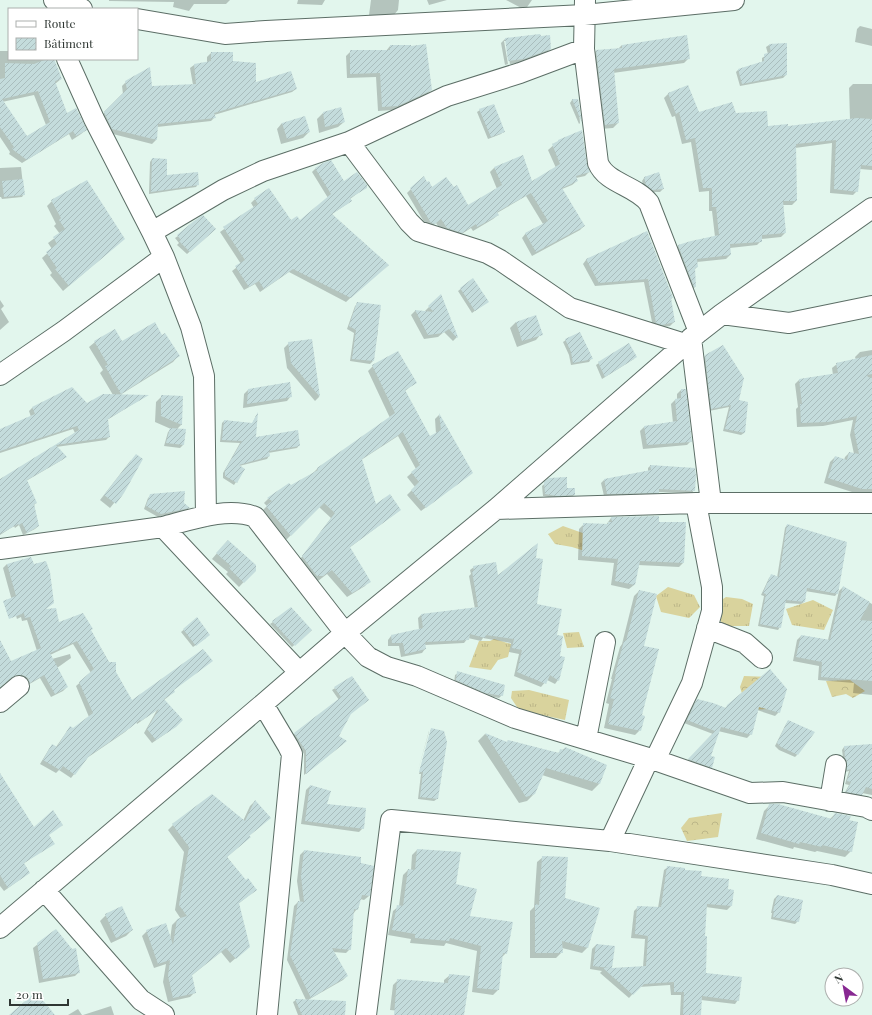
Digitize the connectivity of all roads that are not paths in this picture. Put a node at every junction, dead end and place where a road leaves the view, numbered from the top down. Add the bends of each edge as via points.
1 (54, 0) edge
2 (734, 0) edge
3 (79, 8) edge
4 (585, 8) edge
5 (138, 19) edge
6 (584, 49) junction
7 (67, 60) edge
8 (349, 142) junction
9 (872, 208) edge
10 (152, 232) junction
11 (164, 257) junction
12 (872, 306) edge
13 (722, 314) junction
14 (692, 338) junction
15 (0, 375) edge
16 (703, 503) junction
17 (872, 503) edge
18 (496, 509) junction
19 (206, 516) junction
20 (163, 527) junction
21 (0, 548) edge
22 (707, 628) junction
23 (345, 632) junction
24 (605, 642) dead end
25 (762, 658) dead end
26 (299, 672) junction
27 (19, 686) dead end
28 (0, 702) edge
29 (263, 704) junction
30 (586, 739) junction
31 (652, 759) junction
32 (836, 765) dead end
33 (830, 801) junction
34 (872, 810) edge
35 (610, 841) junction
36 (872, 884) edge
37 (44, 890) junction
38 (0, 928) edge
39 (164, 1015) edge
40 (267, 1015) edge
41 (366, 1015) edge

1 - 3 street
2 - 4 street
4 - 5 street via 225,34
4 - 6 street
6 - 8 street via 447,96
6 - 14 street via 598,163 610,178 638,192 649,203
7 - 10 street
8 - 10 street via 263,171 224,190
8 - 14 street via 418,231 487,253 570,308
9 - 13 street
10 - 11 street
11 - 15 street
11 - 19 street via 191,327 204,376
12 - 13 street via 789,323
13 - 14 street
14 - 16 street
14 - 18 street
16 - 17 street
16 - 18 street
16 - 22 street via 712,587 712,610
18 - 23 street
19 - 20 street
19 - 23 street via 237,513 255,517
20 - 21 street
20 - 26 street
22 - 25 street via 746,643
22 - 31 street via 692,683
23 - 26 street
23 - 30 street via 368,657 387,667 417,676 515,718
24 - 30 street
26 - 29 street
27 - 28 street
29 - 37 street
29 - 40 street via 292,754
30 - 31 street
31 - 33 street via 750,793 783,792
31 - 35 street
32 - 33 street
33 - 34 street
35 - 36 street via 832,875
35 - 41 street via 391,820
37 - 38 street
37 - 39 street via 142,1000

